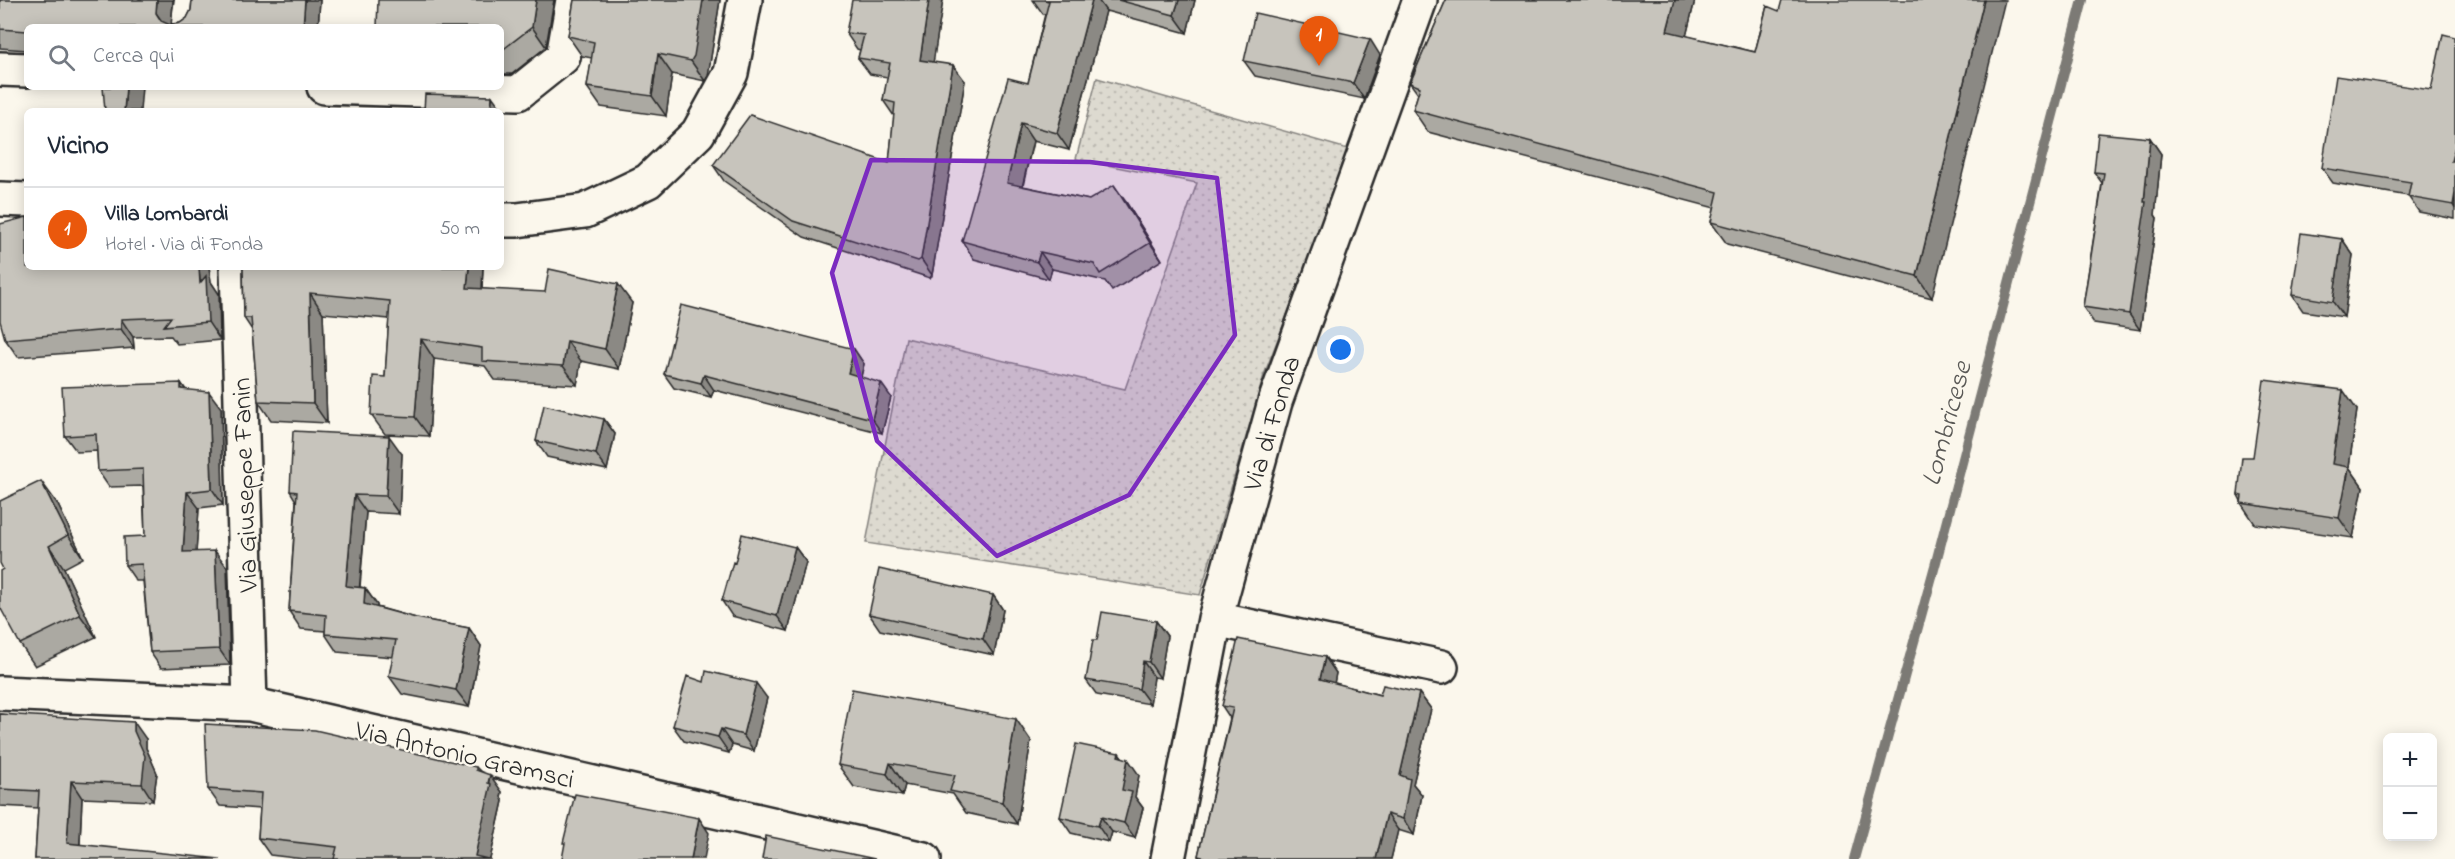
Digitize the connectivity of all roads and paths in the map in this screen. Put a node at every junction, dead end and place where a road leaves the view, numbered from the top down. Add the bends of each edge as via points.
1 (190, 0) edge
2 (573, 0) edge
3 (746, 0) edge
4 (1420, 0) edge
5 (187, 24) edge
6 (0, 69) edge
7 (24, 70) edge
8 (421, 90) edge
9 (0, 199) edge
10 (24, 200) edge
11 (504, 220) edge
12 (237, 270) edge
13 (1215, 619) junction
14 (1441, 667) dead end
15 (0, 693) edge
16 (250, 704) junction
17 (924, 859) edge
18 (1168, 859) edge

1 - 5 street
2 - 8 street via 563,57 518,93
3 - 11 street via 731,73 698,133 648,181 585,211
4 - 13 street, Via di Fonda via 1275,402
6 - 7 street
9 - 10 street
12 - 16 street, Via Giuseppe Fanin
13 - 14 street
13 - 18 street, Via di Fonda
15 - 16 street, Via Antonio Gramsci
16 - 17 street, Via Antonio Gramsci

